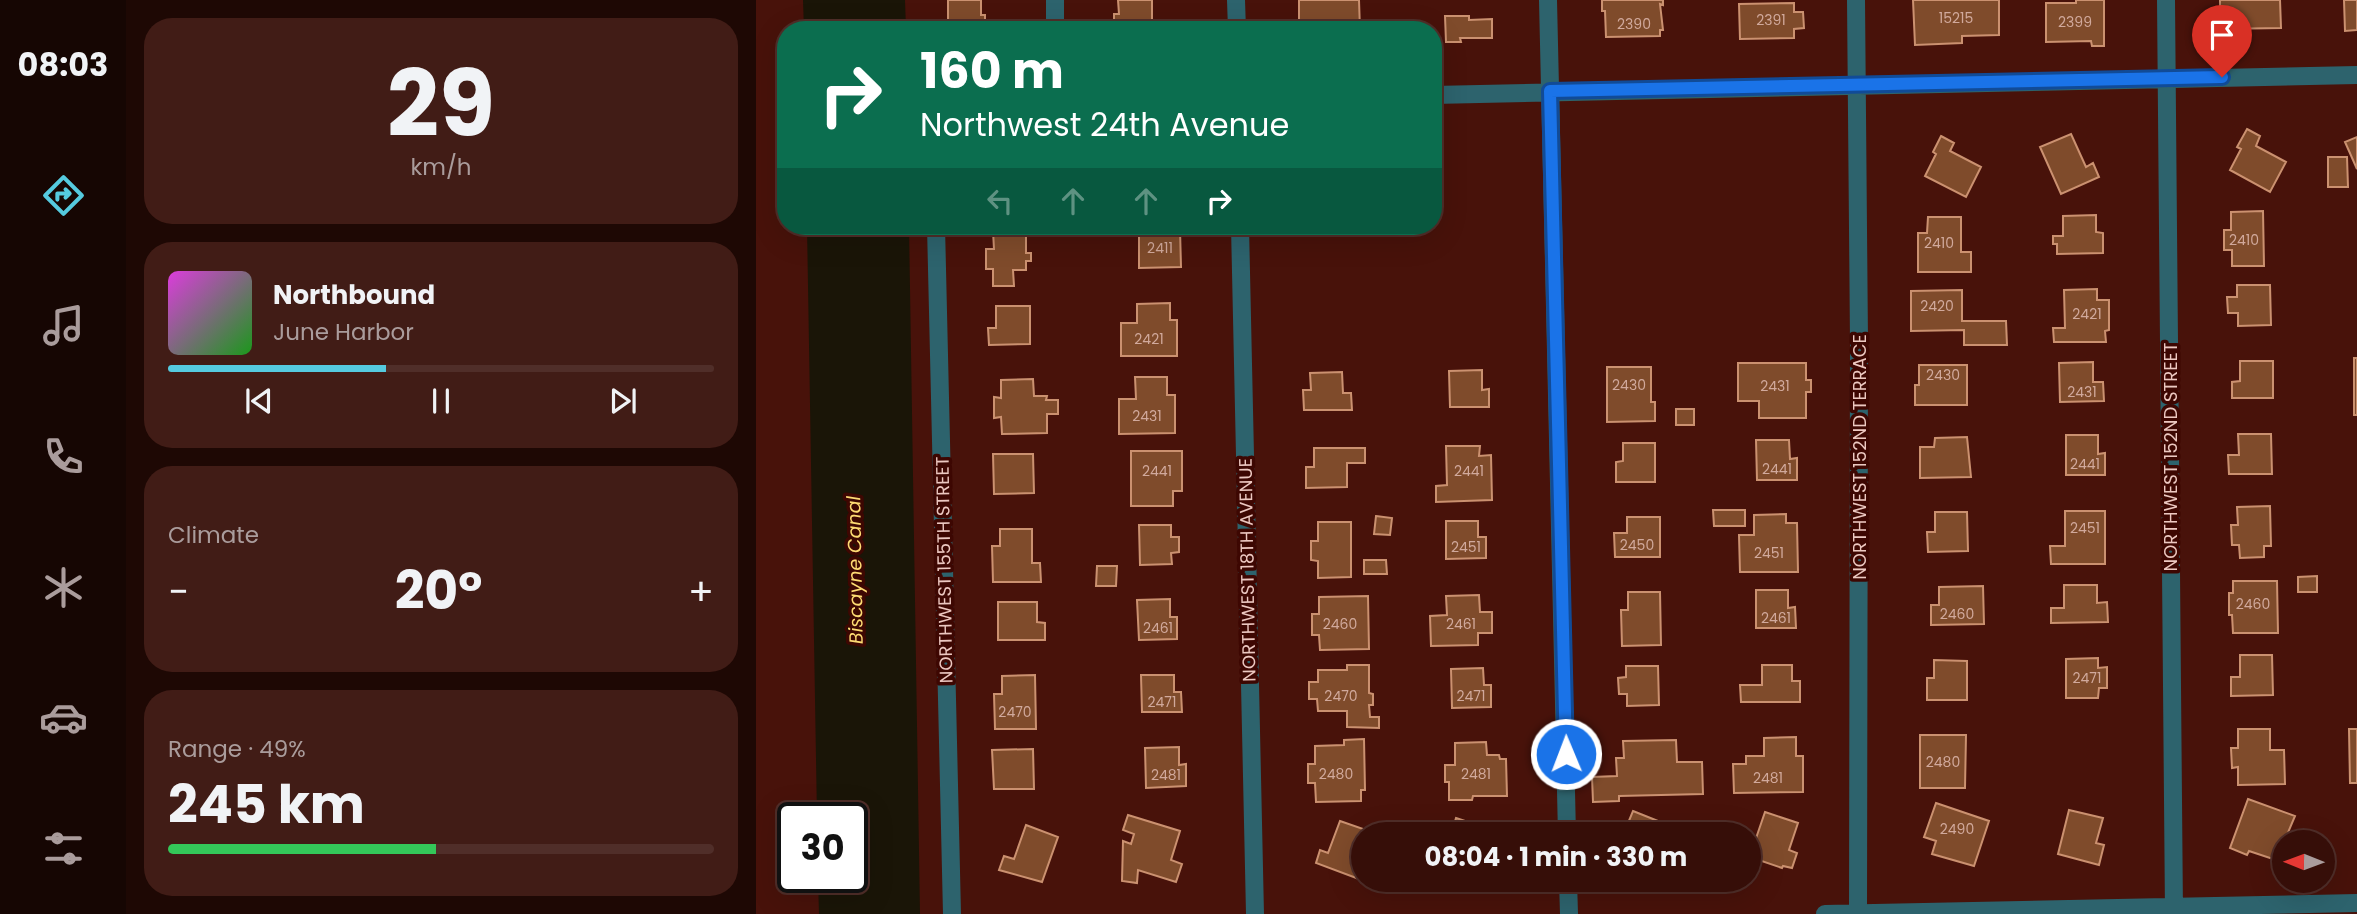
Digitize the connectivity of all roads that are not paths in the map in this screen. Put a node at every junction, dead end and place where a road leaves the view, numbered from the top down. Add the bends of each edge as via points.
1 (1055, 0) edge
2 (1236, 0) edge
3 (1548, 0) edge
4 (1856, 0) edge
5 (2166, 0) edge
6 (1055, 21) edge
7 (1237, 21) edge
8 (2357, 75) edge
9 (2167, 78) junction
10 (1856, 86) junction
11 (1550, 91) junction
12 (1442, 95) edge
13 (936, 235) edge
14 (1240, 235) edge
15 (1567, 822) edge
16 (1569, 892) edge
17 (2357, 903) edge
18 (2174, 910) edge
19 (952, 914) edge
20 (1255, 914) edge
21 (1569, 914) edge
22 (1825, 914) edge
23 (1858, 914) edge

1 - 6 street
2 - 7 street
3 - 11 street
4 - 10 street, NORTHWEST 152ND TERRACE
5 - 9 street, NORTHWEST 152ND STREET
8 - 9 street
9 - 10 street
9 - 18 street, NORTHWEST 152ND STREET
10 - 11 street
10 - 23 street, NORTHWEST 152ND TERRACE
11 - 12 street
11 - 15 street
13 - 19 street, NORTHWEST 155TH STREET
14 - 20 street, NORTHWEST 18TH AVENUE
16 - 21 street
17 - 18 street
18 - 23 street
22 - 23 street

